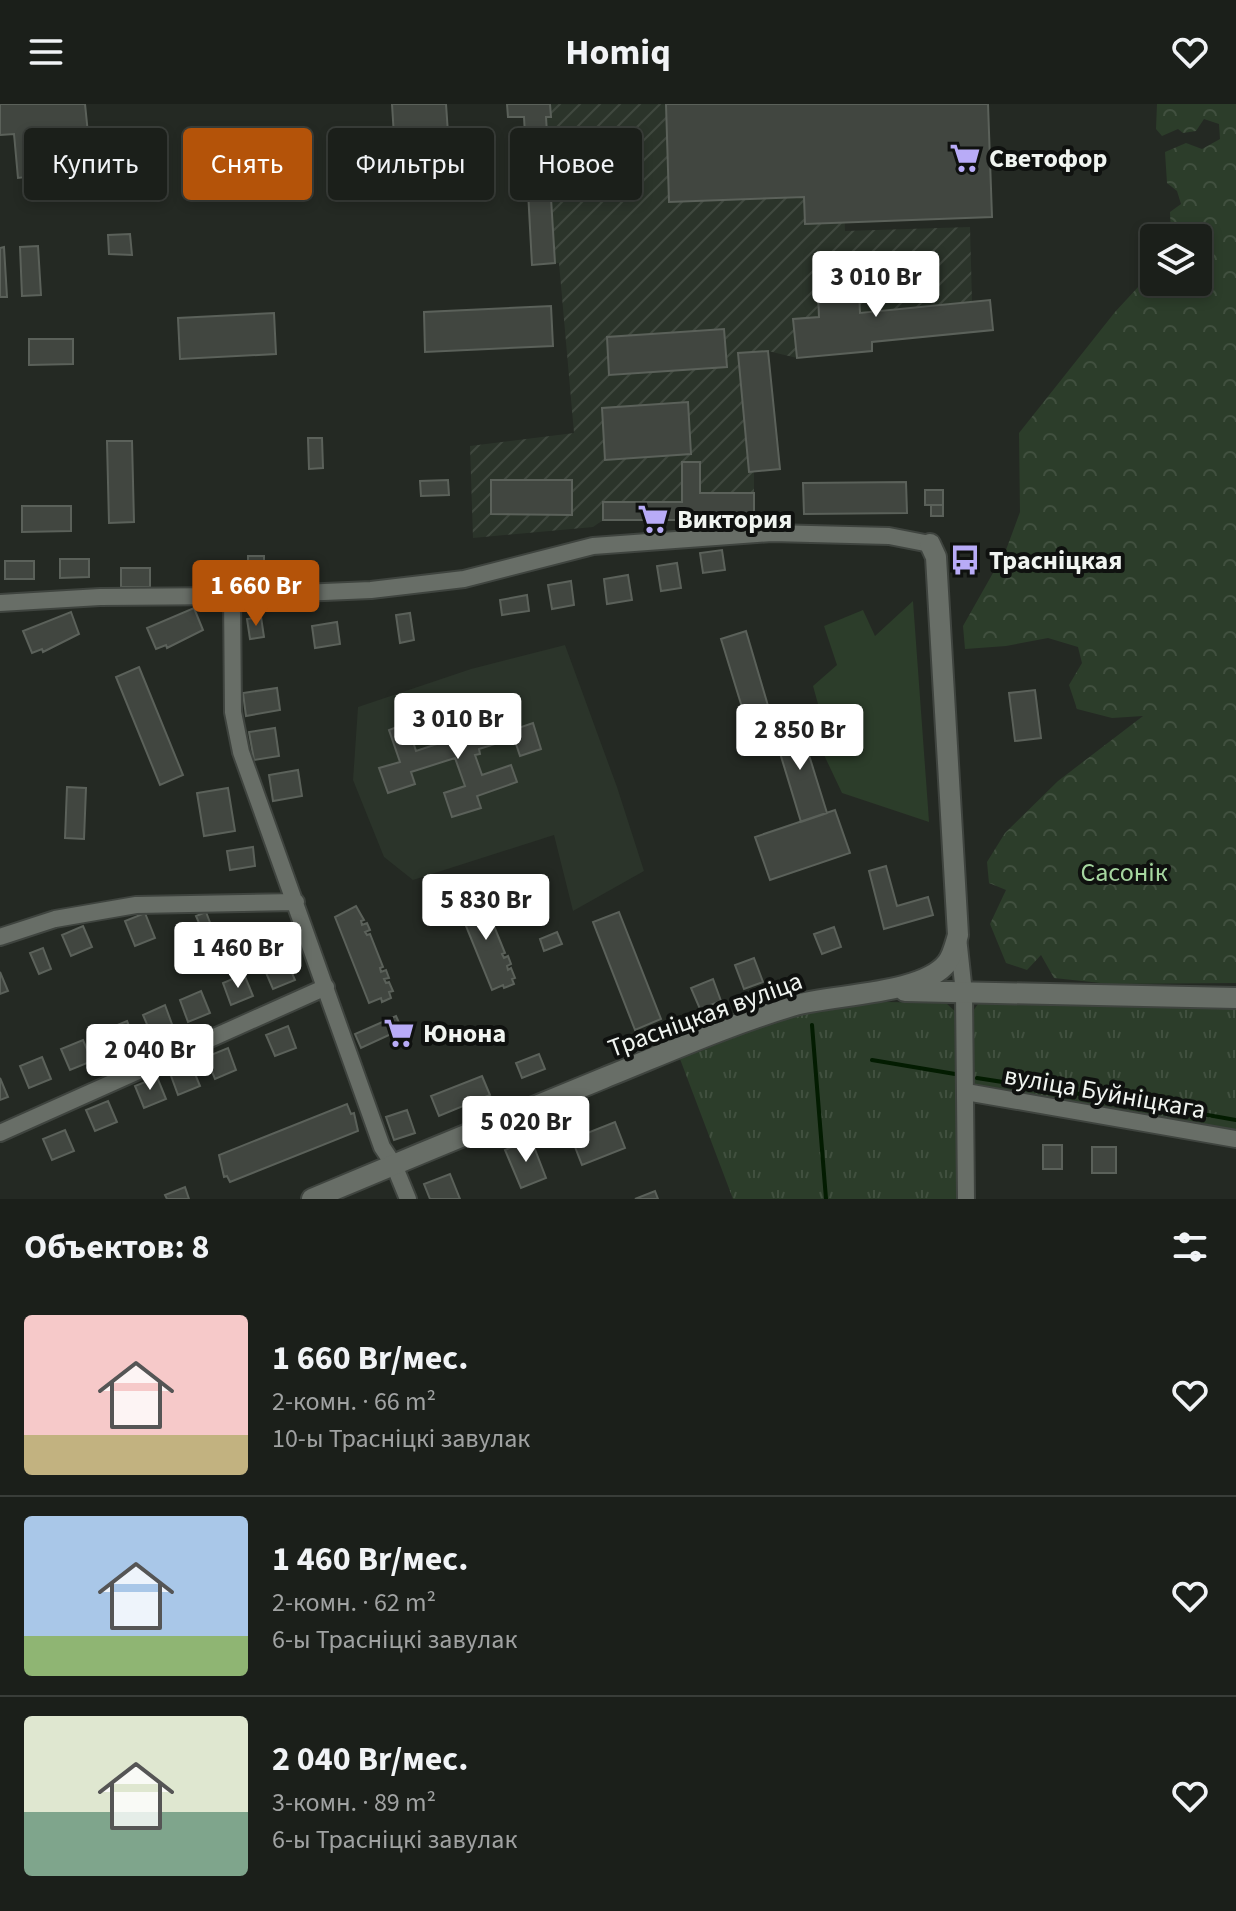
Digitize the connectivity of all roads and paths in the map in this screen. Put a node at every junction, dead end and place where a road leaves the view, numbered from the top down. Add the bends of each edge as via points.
1 (930, 544) joint
2 (232, 596) junction
3 (0, 603) edge
4 (296, 902) junction
5 (958, 935) junction
6 (0, 937) edge
7 (326, 987) junction
8 (893, 991) junction
9 (964, 993) junction
10 (1236, 998) edge
11 (966, 1092) junction
12 (0, 1133) edge
13 (1236, 1139) edge
14 (394, 1165) junction
15 (312, 1199) edge
16 (408, 1199) edge
17 (966, 1199) edge

1 - 2 street via 889,536 772,533 593,546 464,579 371,590
1 - 5 street, Трасніцкая вуліца via 936,557
2 - 3 street
2 - 4 street via 233,712 241,752
4 - 6 street via 136,905 55,919
4 - 7 street
5 - 8 street, Трасніцкая вуліца via 952,955 936,974
5 - 9 street
7 - 12 street
7 - 14 street via 382,1147
8 - 9 street
8 - 14 street, Трасніцкая вуліца via 834,996 780,1010
9 - 10 street
9 - 11 street
11 - 13 street, вуліца Буйніцкага
11 - 17 street
14 - 15 street, Трасніцкая вуліца
14 - 16 street

